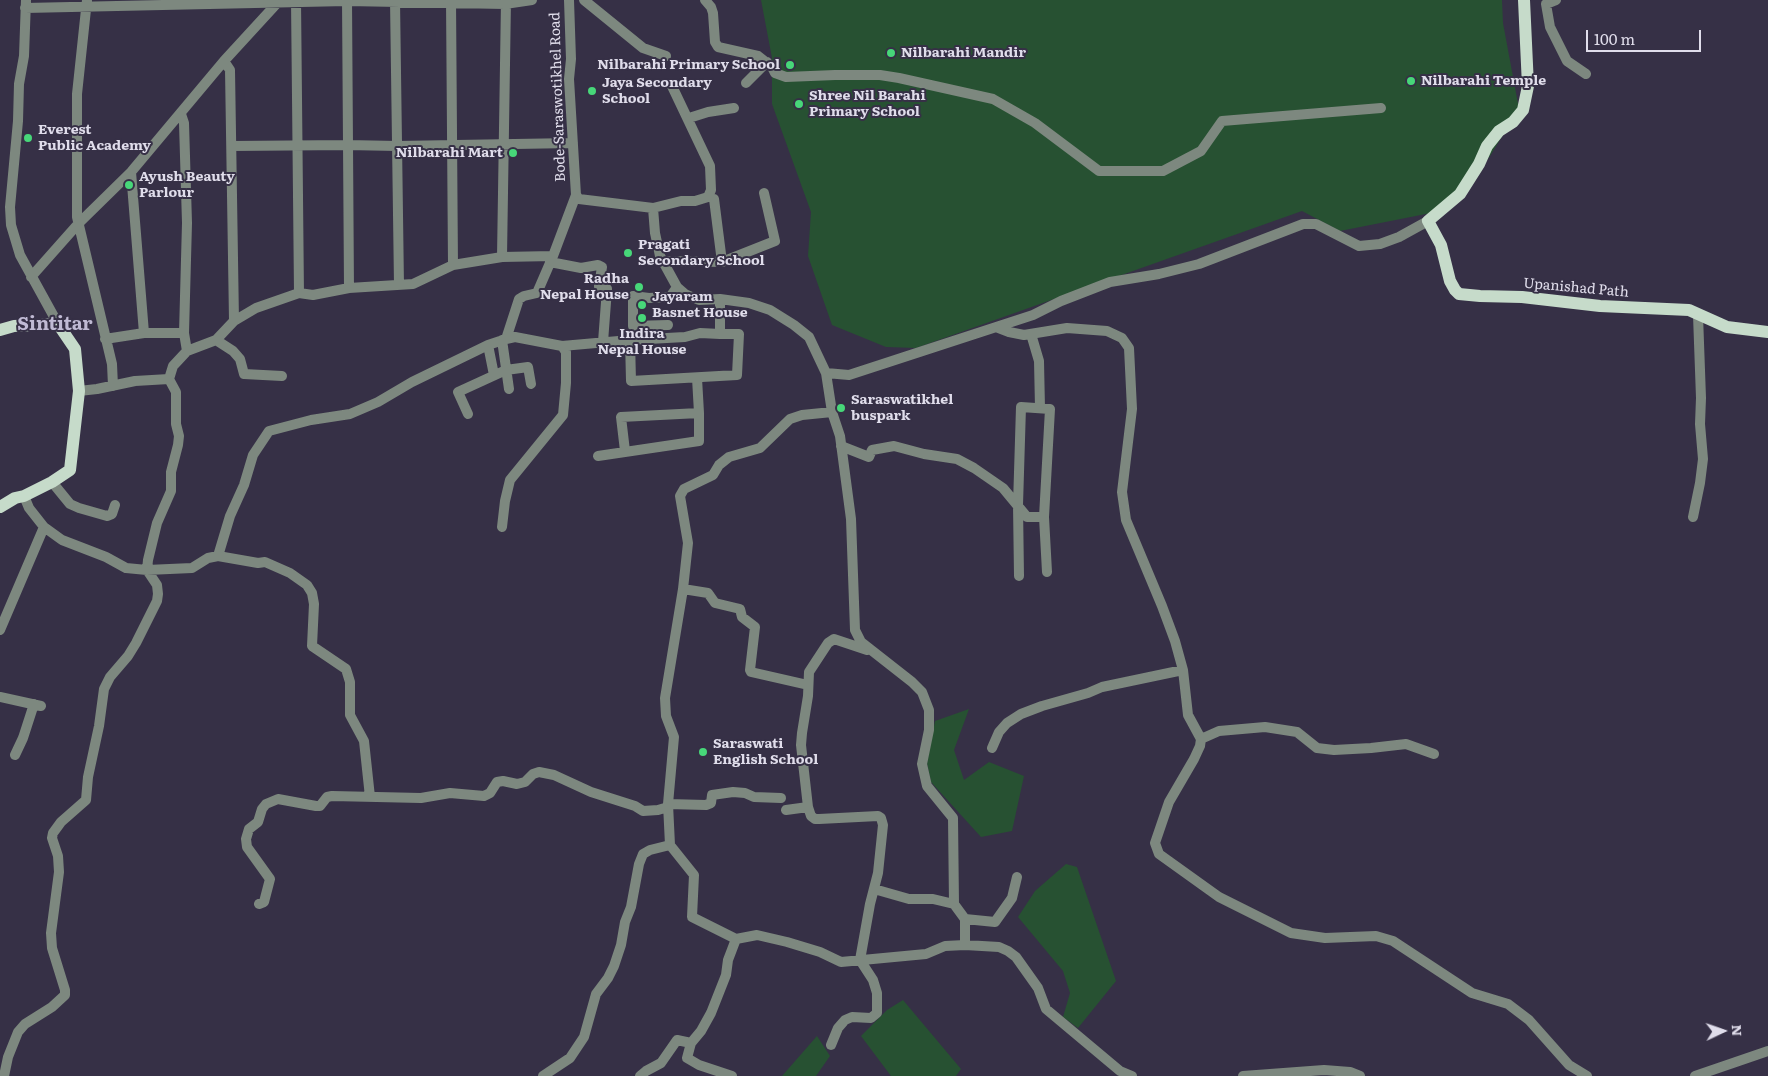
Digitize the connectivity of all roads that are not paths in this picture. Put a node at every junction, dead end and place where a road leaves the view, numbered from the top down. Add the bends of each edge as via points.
1 (347, 0) edge
2 (532, 0) edge
3 (569, 0) edge
4 (584, 0) edge
5 (705, 0) edge
6 (1524, 0) edge
7 (1556, 0) edge
8 (278, 1) edge
9 (395, 1) edge
10 (451, 1) edge
11 (183, 2) edge
12 (236, 2) edge
13 (296, 2) edge
14 (506, 2) edge
15 (132, 3) edge
16 (26, 4) edge
17 (86, 4) edge
18 (666, 56) dead end
19 (224, 61) junction
20 (767, 62) junction
21 (1586, 74) dead end
22 (746, 83) dead end
23 (671, 84) dead end
24 (734, 108) dead end
25 (1381, 108) dead end
26 (181, 114) junction
27 (689, 118) junction
28 (573, 143) junction
29 (452, 144) junction
30 (503, 144) junction
31 (347, 145) junction
32 (232, 146) junction
33 (296, 146) junction
34 (397, 146) junction
35 (131, 172) junction
36 (764, 193) dead end
37 (576, 195) junction
38 (714, 199) dead end
39 (653, 208) junction
40 (1428, 221) junction
41 (78, 224) junction
42 (502, 258) junction
43 (552, 259) junction
44 (664, 261) dead end
45 (722, 262) junction
46 (453, 265) junction
47 (31, 277) junction
48 (399, 286) junction
49 (678, 287) junction
50 (349, 288) junction
51 (299, 292) junction
52 (720, 299) junction
53 (1698, 315) junction
54 (234, 321) junction
55 (58, 324) junction
56 (668, 325) dead end
57 (633, 326) junction
58 (996, 327) junction
59 (0, 330) edge
60 (1768, 332) edge
61 (144, 333) junction
62 (184, 333) junction
63 (720, 334) junction
64 (1031, 334) junction
65 (106, 339) junction
66 (504, 339) junction
67 (216, 340) junction
68 (631, 340) junction
69 (603, 342) junction
70 (488, 345) junction
71 (562, 346) junction
72 (186, 351) junction
73 (506, 370) junction
74 (826, 373) junction
75 (494, 375) junction
76 (282, 376) dead end
77 (169, 378) junction
78 (697, 378) junction
79 (531, 384) dead end
80 (113, 386) junction
81 (509, 389) dead end
82 (79, 391) junction
83 (1040, 408) junction
84 (832, 412) junction
85 (699, 413) junction
86 (468, 414) dead end
87 (842, 446) junction
88 (625, 451) junction
89 (598, 456) dead end
90 (52, 482) junction
91 (24, 496) junction
92 (1018, 504) junction
93 (115, 506) dead end
94 (0, 508) edge
95 (1044, 517) junction
96 (1693, 517) dead end
97 (44, 527) junction
98 (502, 527) dead end
99 (218, 556) junction
100 (147, 570) junction
101 (1047, 572) dead end
102 (1019, 576) dead end
103 (683, 589) junction
104 (0, 630) edge
105 (870, 649) junction
106 (1183, 670) junction
107 (808, 685) junction
108 (0, 697) edge
109 (1201, 739) junction
110 (992, 748) dead end
111 (1434, 754) dead end
112 (15, 755) dead end
113 (370, 797) junction
114 (781, 798) dead end
115 (668, 806) junction
116 (808, 807) junction
117 (786, 810) dead end
118 (670, 845) junction
119 (1017, 877) dead end
120 (874, 890) junction
121 (259, 904) dead end
122 (954, 904) junction
123 (965, 919) junction
124 (736, 939) junction
125 (965, 945) junction
126 (860, 960) junction
127 (691, 1043) junction
128 (831, 1044) dead end
129 (1768, 1052) edge
130 (4, 1076) edge
131 (543, 1076) edge
132 (640, 1076) edge
133 (732, 1076) edge
134 (1132, 1076) edge
135 (1243, 1076) edge
136 (1360, 1076) edge
137 (1586, 1076) edge
138 (1695, 1076) edge

1 - 9 street
1 - 13 street
1 - 31 street
2 - 14 street
3 - 28 street, Bode-Saraswotikhel Road
4 - 18 street via 643,48
5 - 20 street via 713,13 718,47 758,56
6 - 40 main road via 1528,86 1524,110 1487,146 1460,194
7 - 21 street via 1546,4 1550,28 1567,61
8 - 12 street
8 - 13 street
8 - 19 street
9 - 10 street
9 - 34 street
10 - 14 street
10 - 29 street
11 - 12 street
11 - 15 street
13 - 33 street
14 - 30 street
15 - 17 street
16 - 17 street
16 - 47 street via 10,207 14,241
17 - 41 street via 78,94
19 - 26 street
19 - 32 street via 230,70
20 - 22 street
20 - 25 street via 776,73 786,77 880,75 993,98 1036,123 1100,171 1163,171 1201,151 1222,121
23 - 27 street
24 - 27 street
26 - 35 street
26 - 62 street via 188,223
27 - 39 street via 710,166 711,190 708,197
28 - 30 street
28 - 37 street, Bode-Saraswotikhel Road
29 - 30 street
29 - 34 street
29 - 46 street
30 - 42 street
31 - 33 street
31 - 34 street
31 - 50 street
32 - 33 street
32 - 54 street
33 - 51 street
34 - 48 street
35 - 41 street
35 - 61 street
36 - 45 street via 775,241
37 - 39 street, Bode-Saraswotikhel Road via 580,199
37 - 43 street
38 - 45 street
39 - 49 street via 660,256
40 - 53 main road, Upanishad Path via 1441,245 1450,281 1459,294 1689,310
40 - 58 street via 1380,244 1359,246 1316,224 1303,224 1199,264 1110,282
41 - 47 street
41 - 65 street
42 - 43 street
42 - 46 street
43 - 66 street via 537,293 519,299
43 - 69 street via 582,268 602,267 599,286 607,289
44 - 45 street
46 - 48 street via 413,284
47 - 55 street
48 - 50 street
49 - 52 street via 699,300
49 - 57 street via 670,297 649,298 633,294
50 - 51 street via 313,295
51 - 54 street via 256,308
52 - 63 street
52 - 74 street via 770,310 794,325 809,337
53 - 60 main road, Upanishad Path via 1727,327
53 - 96 street via 1703,459
54 - 67 street
55 - 59 main road via 14,326
55 - 82 main road via 76,350
56 - 57 street
57 - 68 street
58 - 64 street
58 - 74 street via 849,375
61 - 62 street
61 - 65 street
62 - 72 street
63 - 68 street
63 - 78 street via 738,334 737,375
64 - 83 street via 1039,361
64 - 106 street via 1066,328 1107,331 1122,338 1129,348 1132,409 1122,492 1126,520 1162,606
65 - 80 street
66 - 70 street
66 - 71 street via 515,337
66 - 73 street
67 - 72 street
67 - 76 street via 240,359 244,374
68 - 69 street
68 - 78 street via 630,381
69 - 71 street
70 - 75 street
70 - 99 street via 350,414 269,431 253,455
71 - 98 street via 566,352 562,415 510,480
72 - 77 street via 173,366
73 - 75 street
73 - 79 street via 528,367
73 - 81 street
74 - 84 street
75 - 86 street via 458,392
77 - 80 street
77 - 100 street via 176,392 178,445 171,472 171,491 151,542
78 - 85 street
80 - 82 street
82 - 90 main road via 70,470
83 - 92 street via 1021,407
83 - 95 street via 1050,409
84 - 87 street
84 - 103 street via 790,419 760,448 729,457 713,475 684,489 680,496 688,543
85 - 88 street via 698,440
85 - 88 street via 621,417
87 - 92 street via 869,457 872,450 894,446 957,459 1003,488
87 - 105 street via 851,519 855,630 861,642
88 - 89 street
90 - 91 main road
90 - 93 street via 70,504 79,508 107,516 112,514
91 - 94 main road
91 - 97 street
92 - 95 street via 1026,517
92 - 102 street
95 - 101 street
97 - 100 street via 62,540 126,568
97 - 104 street
99 - 100 street via 192,568
99 - 113 street via 265,562 307,585 314,604 312,646 346,669 350,682 350,715 364,741
100 - 130 street via 157,585 157,602 128,656 104,688 86,800 61,822 53,834 60,872 51,933 52,948 65,995 18,1032
103 - 107 street via 708,593 715,602 740,609 742,618 755,627 751,672
103 - 115 street via 665,698 666,716 674,738
105 - 107 street via 834,639 822,650 809,672
105 - 122 street via 922,692 929,710 929,730 922,764 927,786 954,818
106 - 109 street via 1188,715
106 - 110 street via 1102,687 1028,711 1007,723
107 - 116 street via 801,745
108 - 112 street via 38,705
109 - 111 street via 1219,731 1265,727 1297,732 1317,748 1334,750 1406,744
109 - 137 street via 1194,759 1169,802 1155,844 1159,854 1219,897 1291,933 1325,938 1376,936 1393,941 1472,993 1508,1004 1529,1020 1568,1065
113 - 115 street via 422,798 450,793 484,796 497,782 517,784 539,772 643,811
113 - 121 street via 332,796 320,806 278,799 266,804 246,839 247,847 270,879 264,902
114 - 115 street via 733,792 712,795 706,805
115 - 118 street
116 - 117 street
116 - 120 street via 815,819 881,818 884,825
118 - 124 street via 694,875 692,917
118 - 131 street via 643,854 617,959 596,994 584,1037 570,1058
119 - 123 street via 1012,898 995,922
120 - 122 street
120 - 126 street
122 - 123 street
123 - 125 street
124 - 126 street via 757,935 820,952 841,962
124 - 127 street via 711,1012 702,1031
125 - 126 street via 945,946 926,954
125 - 134 street via 999,947 1016,957 1038,988 1046,1010 1120,1070
126 - 128 street via 873,980 877,1013 871,1018 845,1020
127 - 132 street via 677,1040 660,1063
127 - 133 street via 687,1058
129 - 138 street
135 - 136 street via 1324,1070

